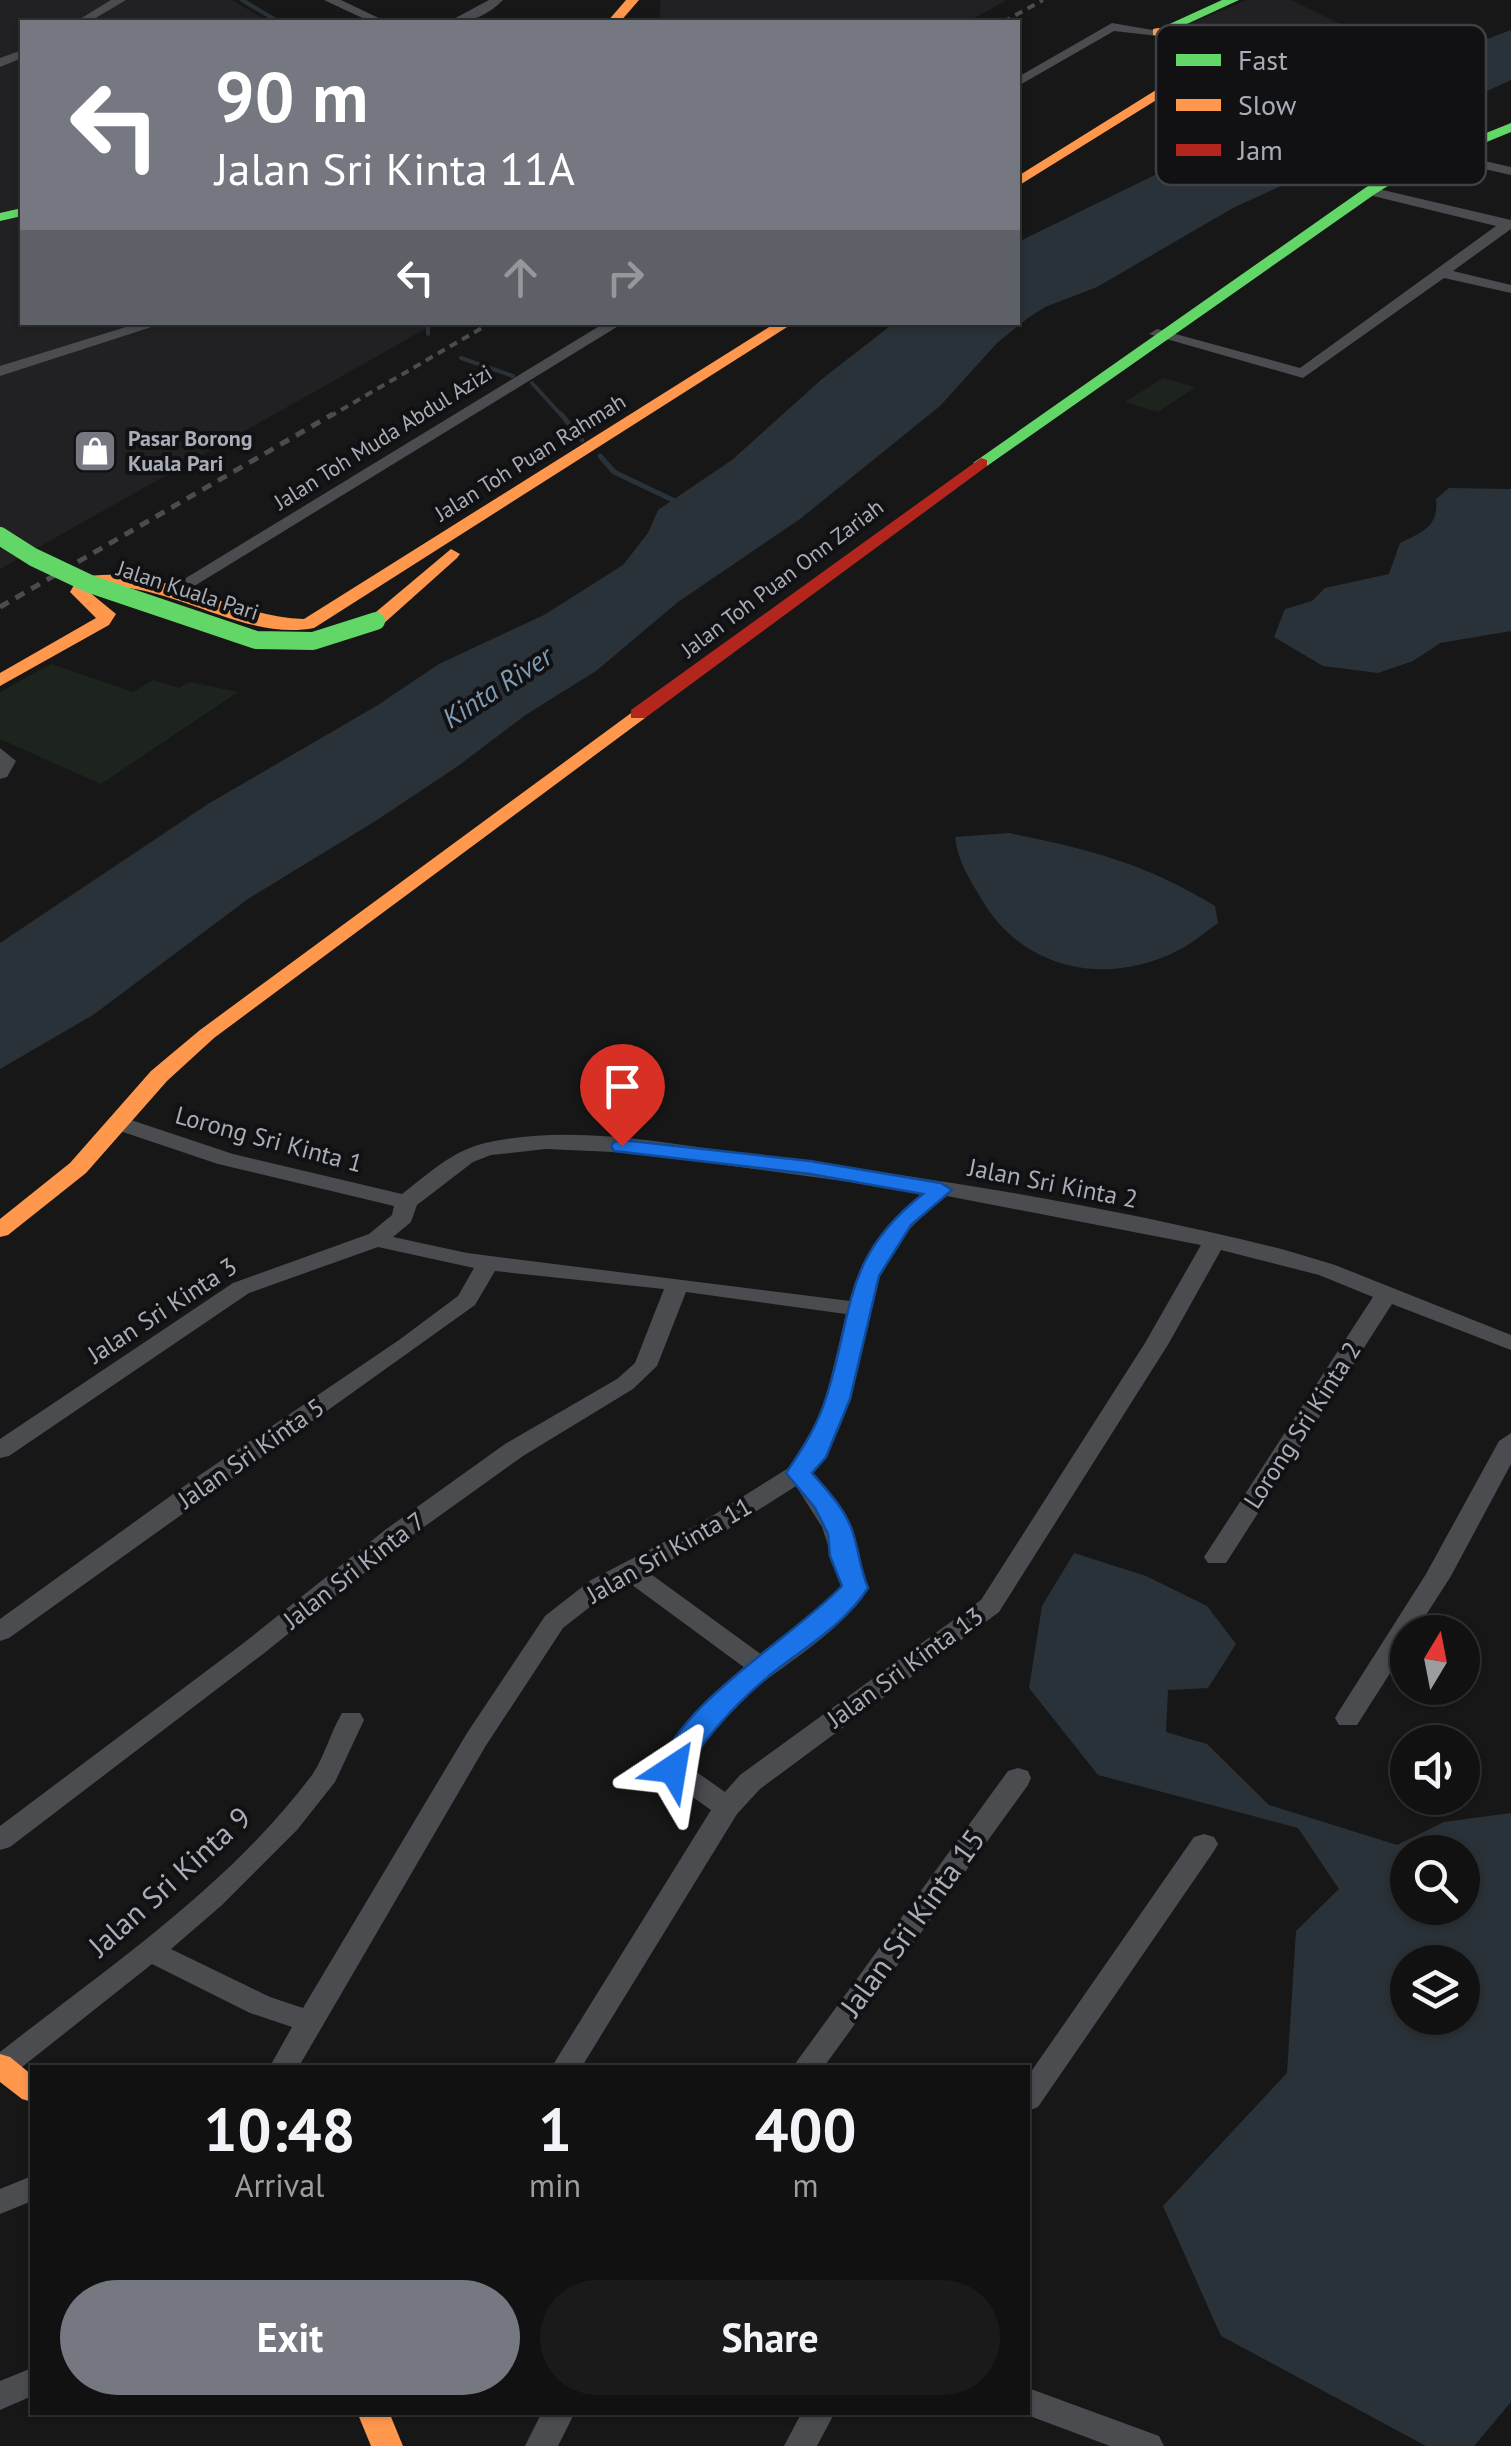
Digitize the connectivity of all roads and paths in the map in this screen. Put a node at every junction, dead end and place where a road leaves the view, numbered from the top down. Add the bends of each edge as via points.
1 (120, 0) edge
2 (330, 0) edge
3 (476, 0) edge
4 (633, 0) edge
5 (1233, 0) edge
6 (495, 1) edge
7 (85, 20) edge
8 (376, 20) edge
9 (459, 20) edge
10 (615, 20) edge
11 (1174, 25) edge
12 (1156, 32) edge
13 (1020, 81) edge
14 (1156, 96) edge
15 (1511, 127) edge
16 (1486, 137) edge
17 (1486, 165) edge
18 (1511, 171) edge
19 (1020, 181) edge
20 (1382, 185) edge
21 (1370, 191) junction
22 (1510, 225) edge
23 (1477, 247) junction
24 (1442, 272) junction
25 (1504, 287) edge
26 (150, 325) edge
27 (613, 325) edge
28 (783, 325) edge
29 (1157, 334) junction
30 (0, 371) edge
31 (503, 504) junction
32 (0, 536) edge
33 (172, 592) junction
34 (356, 597) junction
35 (383, 617) junction
36 (0, 681) edge
37 (0, 754) edge
38 (0, 773) edge
39 (119, 1124) junction
40 (941, 1190) junction
41 (406, 1202) junction
42 (0, 1230) edge
43 (378, 1238) junction
44 (1215, 1241) junction
45 (488, 1262) junction
46 (678, 1284) junction
47 (1387, 1293) junction
48 (857, 1309) junction
49 (1511, 1343) edge
50 (1511, 1440) edge
51 (0, 1450) edge
52 (798, 1473) junction
53 (1218, 1558) dead end
54 (630, 1571) junction
55 (0, 1632) edge
56 (762, 1668) junction
57 (1348, 1718) dead end
58 (351, 1720) dead end
59 (1018, 1778) dead end
60 (726, 1807) junction
61 (0, 1840) edge
62 (1204, 1844) dead end
63 (148, 1950) junction
64 (310, 2022) junction
65 (285, 2065) edge
66 (567, 2065) edge
67 (808, 2065) edge
68 (1, 2066) edge
69 (30, 2089) edge
70 (1030, 2096) edge
71 (30, 2189) edge
72 (0, 2202) edge
73 (30, 2383) edge
74 (0, 2396) edge
75 (1030, 2403) edge
76 (374, 2415) edge
77 (557, 2415) edge
78 (816, 2415) edge
79 (1092, 2436) edge
80 (387, 2446) edge
81 (541, 2446) edge
82 (800, 2446) edge
83 (1148, 2446) edge

1 - 7 street
2 - 8 street
3 - 6 street
4 - 10 street
5 - 11 street
6 - 9 street
12 - 13 street via 1112,26
14 - 19 street
15 - 16 street, Jalan Toh Puan Onn Zariah
17 - 18 street
20 - 21 street, Jalan Toh Puan Onn Zariah
21 - 22 street
21 - 29 street, Jalan Toh Puan Onn Zariah
22 - 23 street
23 - 24 street
23 - 25 street via 1480,270
24 - 25 street
24 - 29 street via 1303,373
26 - 30 street
27 - 33 street, Jalan Toh Muda Abdul Azizi
28 - 31 street, Jalan Toh Puan Rahmah
29 - 39 street, Jalan Toh Puan Onn Zariah via 208,1034 159,1076
31 - 34 street, Jalan Toh Puan Rahmah
31 - 35 street, Jalan Kuala Pari
32 - 35 street, Jalan Kuala Pari, bridge via 90,584 256,640 313,641
33 - 34 street, Jalan Toh Puan Rahmah via 266,624 296,627
33 - 36 street via 119,576 84,582 79,592 104,608 103,622
34 - 35 street
37 - 38 street via 7,761
39 - 41 street, Lorong Sri Kinta 1 via 226,1159
39 - 42 street, Jalan Toh Puan Onn Zariah via 78,1168
40 - 41 street, Jalan Sri Kinta 2 via 657,1149 526,1145 458,1162
40 - 44 street, Jalan Sri Kinta 2
40 - 48 street, Jalan Sri Kinta 11 via 902,1221 867,1276
41 - 43 street via 403,1218
43 - 45 street via 413,1251
43 - 51 street, Jalan Sri Kinta 3 via 241,1288
44 - 47 street, Jalan Sri Kinta 2
44 - 60 street, Jalan Sri Kinta 13 via 990,1606 750,1782
45 - 46 street
45 - 55 street, Jalan Sri Kinta 5 via 467,1300
46 - 48 street
46 - 61 street, Jalan Sri Kinta 7 via 646,1366 625,1384 514,1450 409,1526
47 - 49 street, Jalan Sri Kinta 2
47 - 53 street, Lorong Sri Kinta 2
48 - 52 street, Jalan Sri Kinta 11 via 838,1399 813,1457
50 - 57 street via 1438,1576
52 - 54 street, Jalan Sri Kinta 11
52 - 56 street via 841,1534 855,1588
54 - 56 street
54 - 64 street, Jalan Sri Kinta 11 via 554,1622 524,1662
56 - 60 street via 676,1757 673,1769
58 - 63 street, Jalan Sri Kinta 9 via 324,1778 293,1814
59 - 67 street, Jalan Sri Kinta 15
60 - 66 street, Jalan Sri Kinta 13
62 - 70 street
63 - 64 street
63 - 68 street, Jalan Sri Kinta 9
64 - 65 street, Jalan Sri Kinta 11
68 - 69 street
71 - 72 street
73 - 74 street
75 - 79 street
76 - 80 street
77 - 81 street
78 - 82 street
79 - 83 street

